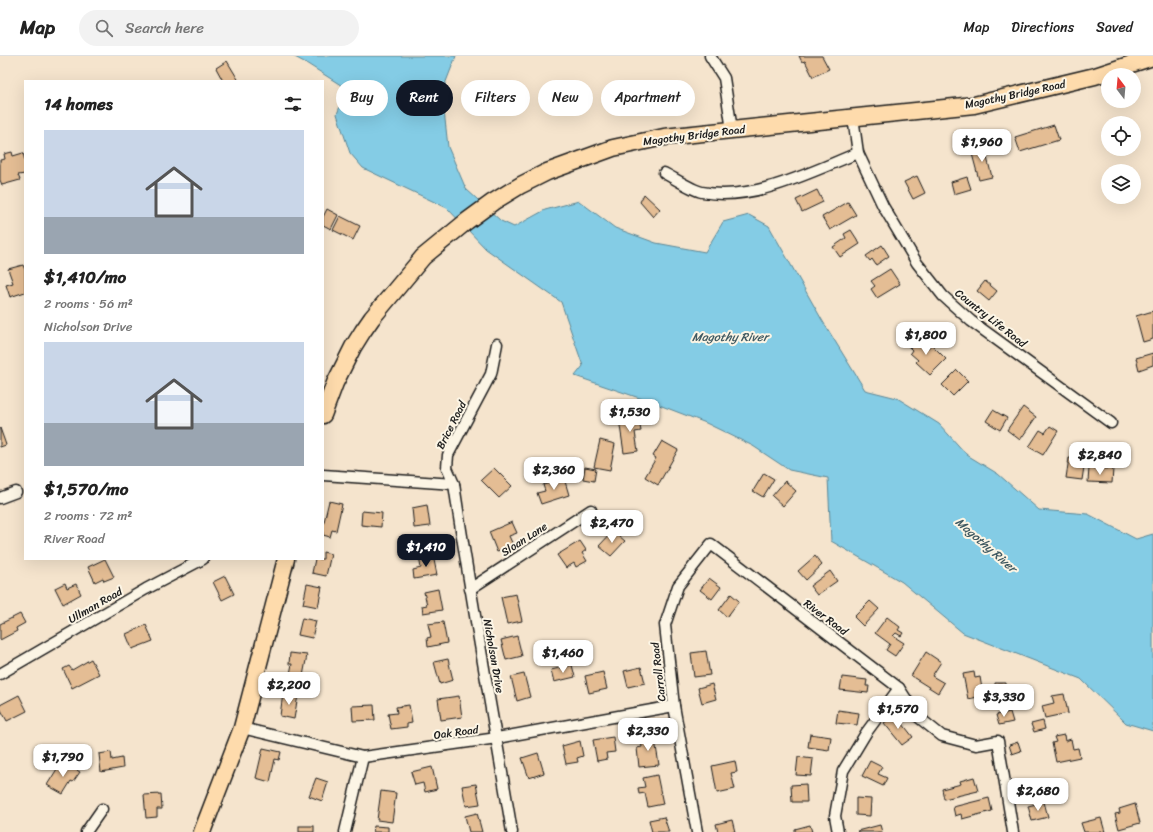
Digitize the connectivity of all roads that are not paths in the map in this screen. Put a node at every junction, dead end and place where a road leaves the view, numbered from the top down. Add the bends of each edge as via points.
1 (710, 56) edge
2 (1153, 57) edge
3 (853, 117) junction
4 (732, 130) junction
5 (858, 153) junction
6 (664, 173) dead end
7 (497, 344) dead end
8 (324, 412) edge
9 (1111, 423) dead end
10 (324, 475) edge
11 (454, 484) junction
12 (16, 492) dead end
13 (0, 498) edge
14 (591, 510) dead end
15 (711, 544) joint
16 (201, 560) edge
17 (286, 560) edge
18 (470, 589) junction
19 (0, 674) edge
20 (899, 688) junction
21 (674, 706) junction
22 (242, 728) junction
23 (497, 738) junction
24 (363, 757) junction
25 (102, 809) dead end
26 (86, 832) edge
27 (202, 832) edge
28 (345, 832) edge
29 (512, 832) edge
30 (697, 832) edge
31 (838, 832) edge
32 (1013, 832) edge

1 - 4 street via 724,78
2 - 3 main road, Magothy Bridge Road via 1095,76 974,105
3 - 4 main road, Magothy Bridge Road
3 - 5 street, Country Life Road
4 - 8 main road, Magothy Bridge Road via 664,137 613,148 547,172 493,202 423,257 372,318 350,353
5 - 6 street via 787,181 757,190 730,194 701,192
5 - 9 street, Country Life Road via 886,212 917,263 943,296 971,321
7 - 11 street, Brice Road via 491,374 448,455 446,468
10 - 11 street
11 - 18 street, Nicholson Drive
12 - 13 street
14 - 18 street, Sloan Lane
15 - 20 street, River Road
15 - 21 street, Carroll Road via 678,586 665,624
16 - 19 street, Ullman Road
17 - 22 main road
18 - 23 street, Nicholson Drive
20 - 31 street via 866,732 843,771 835,816
20 - 32 street, River Road via 917,716 942,736 976,745 998,741
21 - 23 street, Oak Road
21 - 30 street, Carroll Road
22 - 24 street, Oak Road
22 - 27 main road
23 - 24 street, Oak Road
23 - 29 street, Nicholson Drive
24 - 28 street
25 - 26 street

